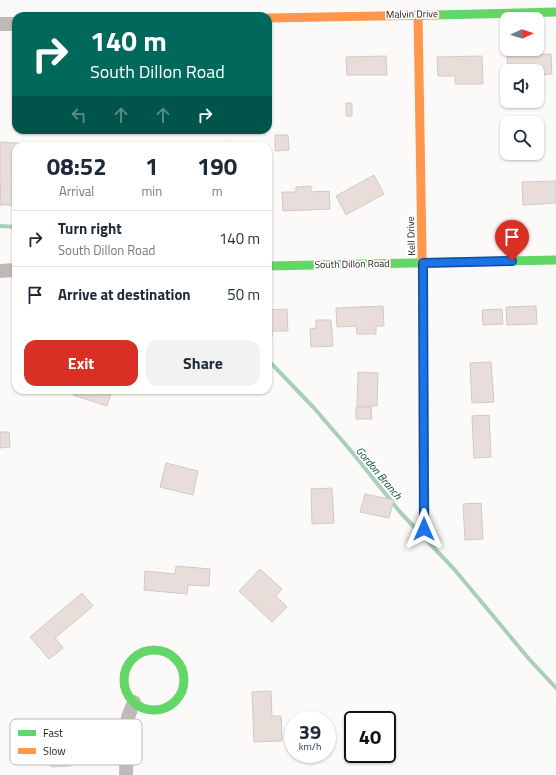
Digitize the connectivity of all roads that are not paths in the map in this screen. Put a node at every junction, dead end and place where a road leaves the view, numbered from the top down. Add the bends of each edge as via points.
1 (556, 12) edge
2 (418, 14) junction
3 (272, 18) edge
4 (0, 24) edge
5 (12, 24) edge
6 (556, 260) edge
7 (423, 263) junction
8 (272, 266) edge
9 (12, 270) edge
10 (0, 271) edge
11 (424, 529) dead end
12 (134, 702) junction
13 (128, 719) edge
14 (126, 765) edge
15 (126, 775) edge

1 - 2 street, Malvin Drive
2 - 3 street, Malvin Drive
2 - 7 street, Kell Drive
4 - 5 street
6 - 7 street, South Dillon Road
7 - 8 street, South Dillon Road
7 - 11 street, Kell Drive
9 - 10 street
12 - 12 street via 124,685 124,675 134,658 142,652 161,650 178,661 183,670 184,680 183,690 175,702 162,710 142,708
12 - 13 street
14 - 15 street

